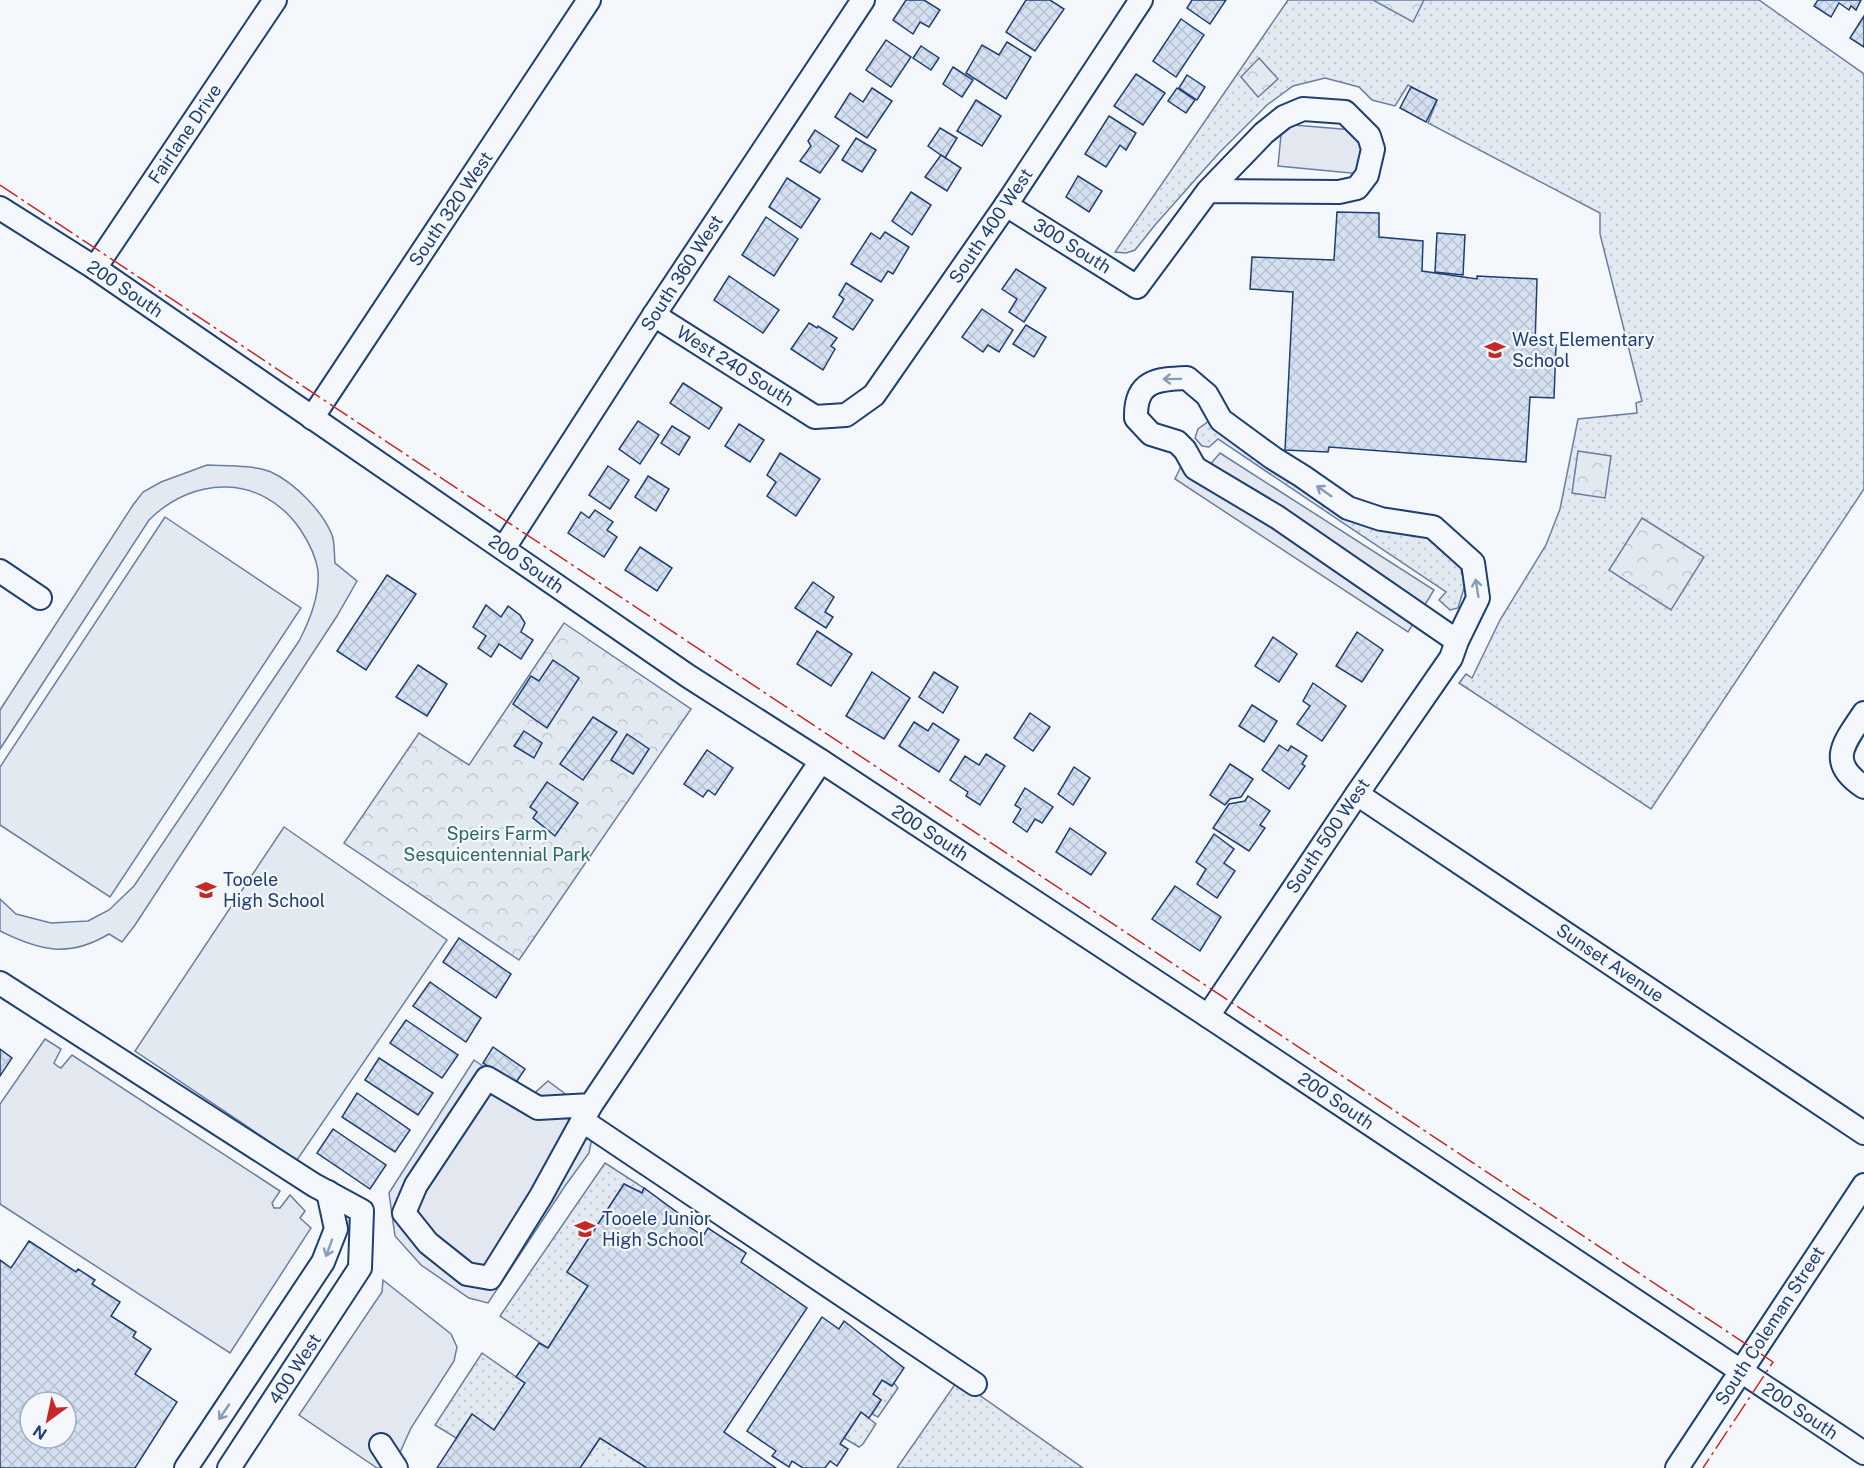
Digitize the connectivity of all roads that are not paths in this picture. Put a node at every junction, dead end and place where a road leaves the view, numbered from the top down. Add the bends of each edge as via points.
1 (275, 0) edge
2 (589, 0) edge
3 (862, 0) edge
4 (1141, 0) edge
5 (1208, 191) junction
6 (1006, 205) junction
7 (0, 208) edge
8 (95, 268) junction
9 (654, 315) junction
10 (815, 417) joint
11 (312, 418) junction
12 (504, 548) junction
13 (0, 571) edge
14 (40, 598) dead end
15 (1454, 650) junction
16 (1864, 713) edge
17 (821, 761) junction
18 (1864, 787) edge
19 (1357, 794) junction
20 (0, 983) edge
21 (1208, 1016) junction
22 (587, 1113) junction
23 (1864, 1133) edge
24 (1864, 1185) edge
25 (328, 1192) junction
26 (1741, 1371) junction
27 (975, 1384) dead end
28 (381, 1445) dead end
29 (1864, 1454) edge
30 (186, 1468) edge
31 (229, 1468) edge
32 (396, 1468) edge
33 (1677, 1468) edge

1 - 8 street, Fairlane Drive
2 - 11 street, South 320 West
3 - 9 street, South 360 West
4 - 6 street, South 400 West
5 - 5 street via 1264,133 1284,117 1303,109 1345,112 1369,136 1373,149 1367,175 1357,188 1339,192
5 - 6 street, 300 South via 1137,287
6 - 10 street, South 400 West via 874,395 846,415
7 - 8 street, 200 South
8 - 11 street, 200 South
9 - 10 street, West 240 South
9 - 12 street, South 360 West
11 - 12 street, 200 South
12 - 17 street, 200 South via 688,676
13 - 14 street
15 -> 15 street, South 500 West via 1478,598 1473,563 1433,527 1382,519 1348,508 1221,420 1207,394 1187,378 1162,379 1141,390 1136,418 1151,434 1177,442 1195,468 1277,517
15 - 19 street, South 500 West
16 - 18 street via 1842,746 1842,765
17 - 21 street, 200 South
17 - 22 street
19 - 21 street, South 500 West
19 - 23 street, Sunset Avenue
20 - 25 street
21 - 26 street, 200 South
22 - 22 street via 490,1278 467,1274 428,1243 404,1213 416,1185 487,1078 538,1108
22 - 27 street
24 - 26 street, South Coleman Street
25 -> 30 street via 336,1229 323,1262
25 - 31 street, 400 West via 362,1211 360,1268
26 - 29 street, 200 South
26 - 33 street, South Coleman Street
28 - 32 street

